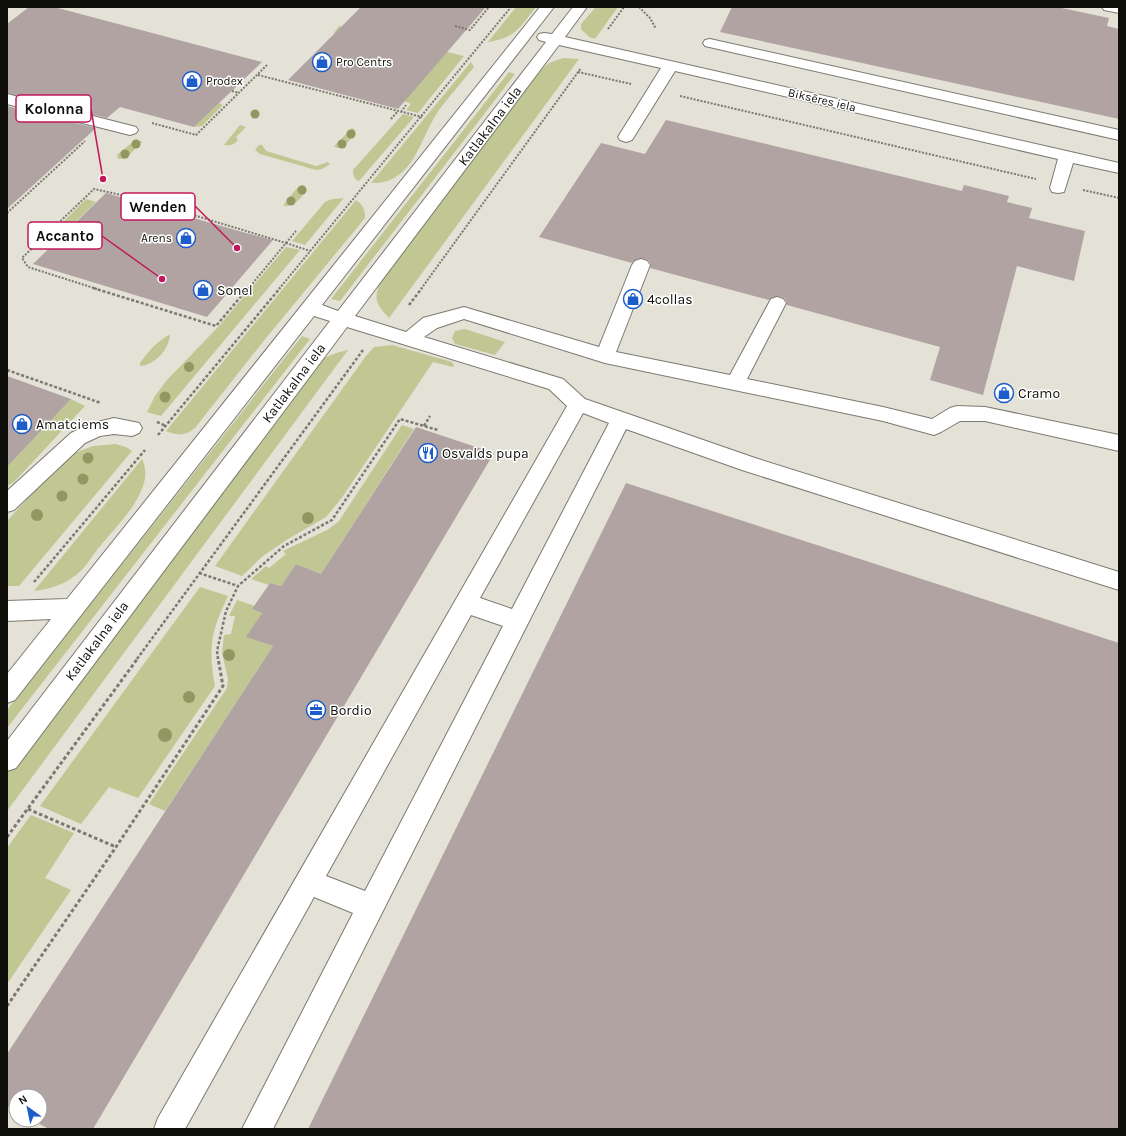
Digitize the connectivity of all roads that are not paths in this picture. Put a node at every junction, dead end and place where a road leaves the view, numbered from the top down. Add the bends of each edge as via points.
1 (547, 7) edge
2 (580, 7) edge
3 (1109, 7) edge
4 (1119, 9) edge
5 (525, 33) junction
6 (556, 40) junction
7 (710, 43) dead end
8 (671, 65) junction
9 (7, 98) edge
10 (130, 130) dead end
11 (1119, 135) edge
12 (626, 137) dead end
13 (1067, 156) junction
14 (1119, 168) edge
15 (1059, 186) road end
16 (641, 265) dead end
17 (777, 303) dead end
18 (310, 308) junction
19 (343, 319) junction
20 (409, 339) junction
21 (605, 356) junction
22 (736, 384) junction
23 (578, 404) junction
24 (621, 419) junction
25 (132, 428) dead end
26 (1119, 444) edge
27 (7, 504) edge
28 (1119, 581) edge
29 (465, 603) junction
30 (74, 608) junction
31 (8, 611) edge
32 (518, 621) junction
33 (7, 692) edge
34 (7, 760) edge
35 (308, 882) junction
36 (371, 907) junction
37 (169, 1129) edge
38 (257, 1129) edge

1 - 5 street, Katlakalna iela
2 - 6 street, Katlakalna iela
3 - 4 street
5 - 6 street, Biksēres iela
5 - 18 street, Katlakalna iela
6 - 8 street, Biksēres iela
6 - 19 street, Katlakalna iela
7 - 11 street
8 - 12 street
8 - 13 street, Biksēres iela
9 - 10 street
13 - 14 street, Biksēres iela
13 - 15 street
16 - 21 street
17 - 22 street
18 - 19 street
18 - 30 street, Katlakalna iela
19 - 20 street
19 - 34 street, Katlakalna iela
20 - 21 street via 430,323 464,314
20 - 23 street via 556,384
21 - 22 street
22 - 26 street via 934,427 957,413 985,414
23 - 24 street
23 - 29 street
24 - 28 street via 749,464
24 - 32 street
25 - 27 street via 114,426 96,429 78,438
29 - 32 street
29 - 35 street
30 - 31 street
30 - 33 street, Katlakalna iela
32 - 36 street
35 - 36 street
35 - 37 street
36 - 38 street

